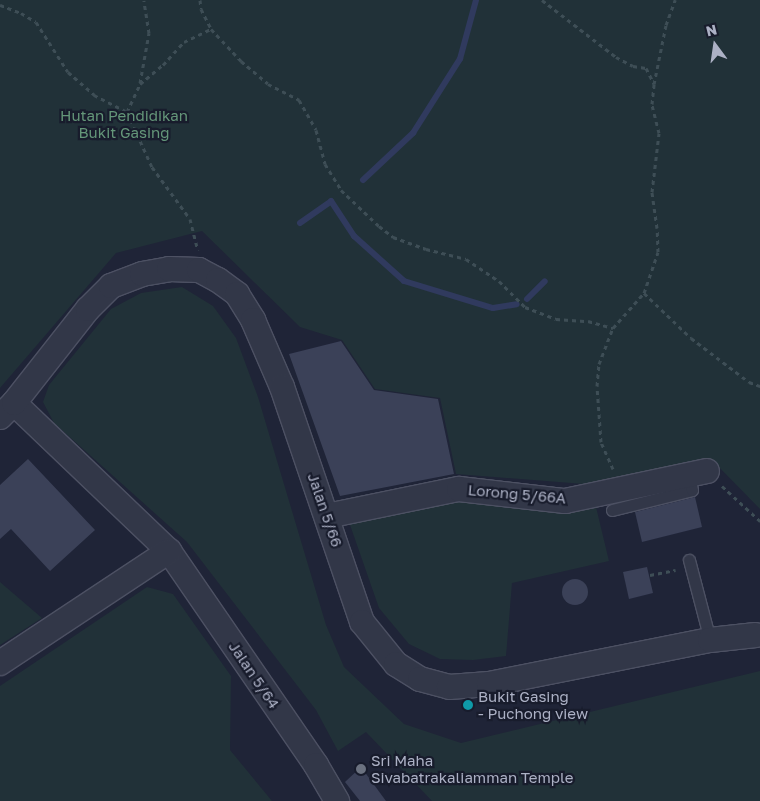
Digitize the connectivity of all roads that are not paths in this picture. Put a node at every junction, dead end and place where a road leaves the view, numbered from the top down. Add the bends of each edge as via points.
1 (7, 410) edge
2 (698, 473) road end
3 (328, 516) junction
4 (169, 551) junction
5 (690, 563) road end
6 (758, 635) edge
7 (710, 640) junction
8 (0, 663) edge
9 (337, 801) edge

1 - 3 street, Jalan 5/66 via 88,309 111,286 142,274 169,269 199,270 237,294 253,320 282,387
1 - 4 street, Jalan 5/64
2 - 3 street, Lorong 5/66A via 617,500 565,501 459,489
3 - 7 street, Jalan 5/66 via 362,622 396,664 420,679 449,687 489,684
4 - 8 street
4 - 9 street, Jalan 5/64 via 316,765
5 - 7 lane
6 - 7 street, Jalan 5/66

